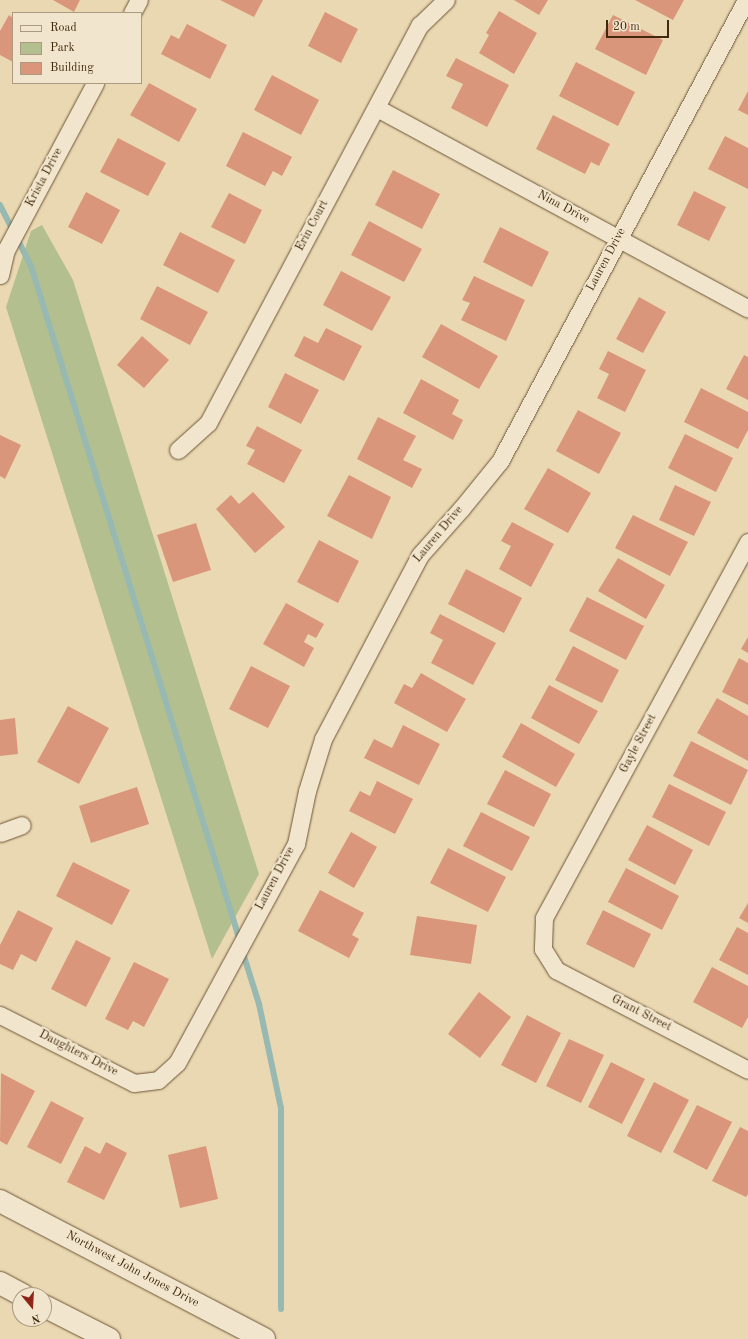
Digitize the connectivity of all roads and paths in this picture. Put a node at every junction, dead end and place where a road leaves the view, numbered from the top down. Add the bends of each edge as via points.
1 (139, 0) edge
2 (446, 0) edge
3 (746, 0) edge
4 (133, 12) edge
5 (94, 84) edge
6 (377, 108) junction
7 (618, 238) junction
8 (0, 275) edge
9 (748, 309) edge
10 (178, 450) dead end
11 (748, 542) edge
12 (22, 825) dead end
13 (0, 834) edge
14 (543, 949) joint
15 (0, 1015) edge
16 (748, 1070) edge
17 (158, 1080) joint
18 (0, 1202) edge
19 (0, 1283) edge
20 (12, 1289) edge
21 (52, 1310) edge
22 (109, 1339) edge
23 (264, 1339) edge

1 - 4 street
2 - 6 street, Erin Court via 420,25
3 - 7 street, Lauren Drive
5 - 8 street, Krista Drive via 6,250
6 - 7 street, Nina Drive
6 - 10 street, Erin Court via 208,423
7 - 9 street, Nina Drive
7 - 17 street, Lauren Drive via 500,461 420,555 323,739 307,791 296,844 177,1063
11 - 14 street, Gayle Street via 544,918
12 - 13 street
14 - 16 street, Grant Street via 556,970
15 - 17 street, Daughters Drive via 134,1083
18 - 23 main road, Northwest John Jones Drive
19 - 20 main road
21 - 22 main road

